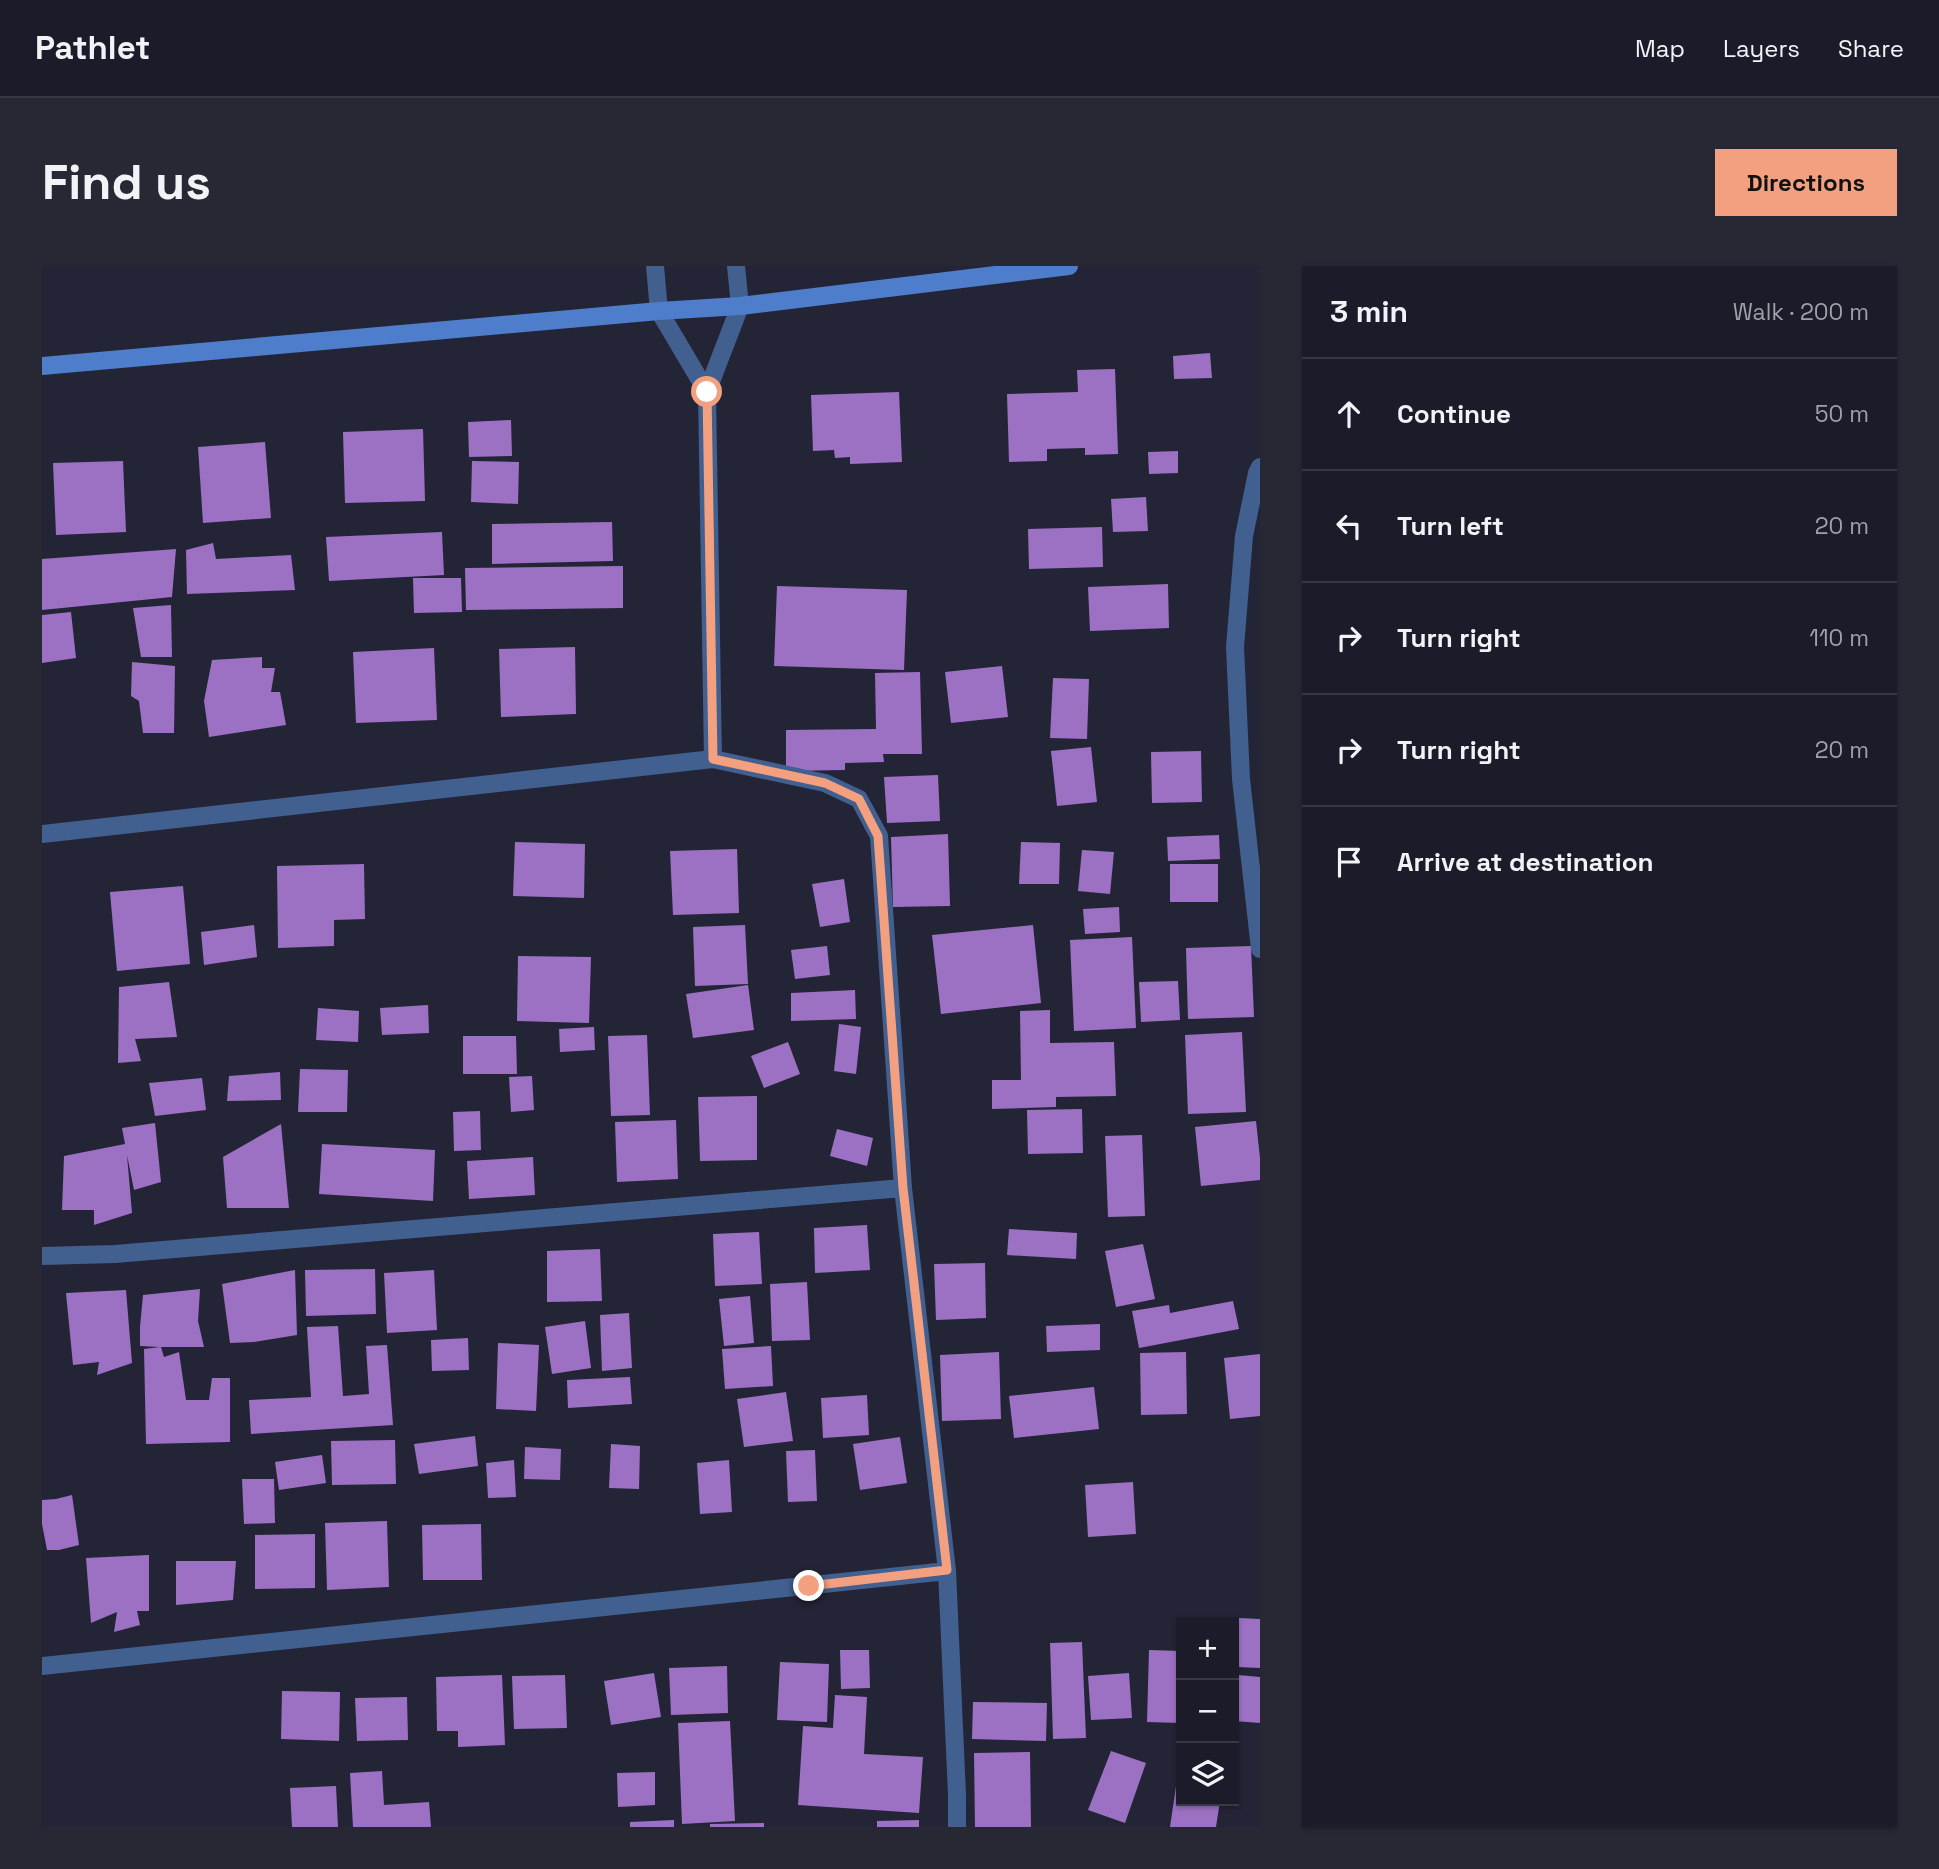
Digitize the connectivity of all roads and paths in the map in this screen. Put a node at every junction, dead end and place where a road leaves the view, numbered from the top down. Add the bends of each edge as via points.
1 (655, 266) edge
2 (736, 266) edge
3 (1069, 266) edge
4 (740, 306) junction
5 (659, 311) junction
6 (42, 366) edge
7 (707, 392) junction
8 (1260, 467) edge
9 (713, 759) junction
10 (42, 834) edge
11 (1260, 948) edge
12 (903, 1188) junction
13 (42, 1256) edge
14 (947, 1570) junction
15 (42, 1666) edge
16 (957, 1827) edge

1 - 5 street
2 - 4 street
3 - 4 street
4 - 5 street
4 - 7 street
5 - 6 street
5 - 7 street
7 - 9 street
8 - 11 street via 1244,536 1235,648 1241,779
9 - 10 street
9 - 12 street via 825,783 859,799 878,836
12 - 13 street via 115,1254
12 - 14 street
14 - 15 street
14 - 16 street

